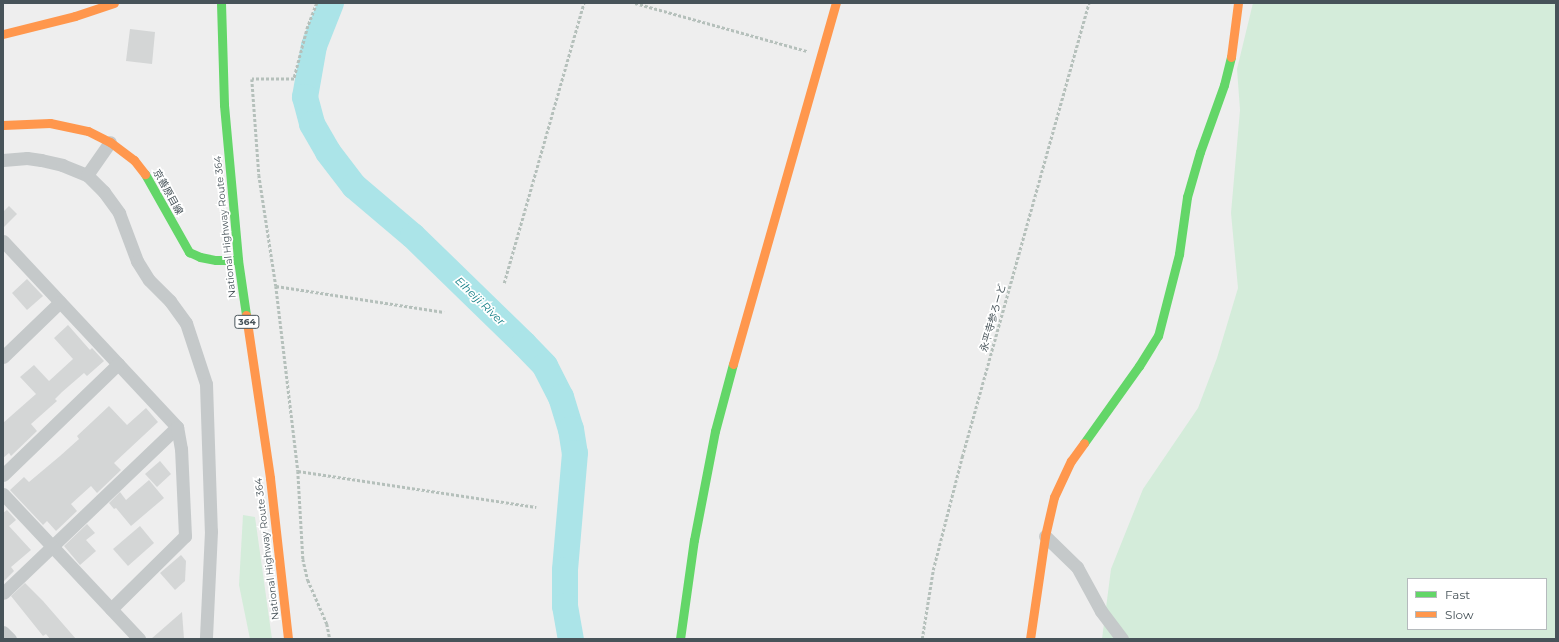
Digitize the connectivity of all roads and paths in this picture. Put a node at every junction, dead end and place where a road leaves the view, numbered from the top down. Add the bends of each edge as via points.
1 (114, 3) edge
2 (221, 3) edge
3 (317, 3) edge
4 (584, 3) edge
5 (635, 3) edge
6 (836, 3) edge
7 (1089, 3) edge
8 (1238, 3) edge
9 (3, 34) edge
10 (821, 55) junction
11 (3, 125) edge
12 (110, 142) junction
13 (3, 160) edge
14 (87, 175) junction
15 (3, 241) edge
16 (238, 260) junction
17 (504, 283) dead end
18 (276, 286) junction
19 (60, 302) junction
20 (444, 312) dead end
21 (3, 357) edge
22 (118, 364) junction
23 (177, 427) junction
24 (298, 471) junction
25 (3, 475) edge
26 (3, 494) edge
27 (536, 507) dead end
28 (1046, 536) junction
29 (53, 546) junction
30 (3, 593) edge
31 (111, 609) junction
32 (3, 632) edge
33 (10, 639) edge
34 (139, 639) edge
35 (206, 639) edge
36 (288, 639) edge
37 (330, 639) edge
38 (680, 639) edge
39 (922, 639) edge
40 (1030, 639) edge
41 (1122, 639) edge

1 - 9 main road via 75,16
2 - 16 main road, National Highway Route 364 / 364 via 224,105
3 - 18 path via 294,79 252,79 259,175
4 - 17 path
5 - 10 path
6 - 10 main road
7 - 39 path, 永平寺参ろーど via 962,457 933,570
8 - 28 main road via 1226,78 1187,197 1179,254 1158,336 1070,461 1054,497
10 - 38 main road via 715,430 694,540
11 - 12 main road, 京善原目線 via 22,122 71,126
12 - 14 street
12 - 16 main road, 京善原目線 via 134,160 150,180 189,252 200,257
13 - 14 street via 41,160 62,164
14 - 35 street via 104,192 119,213 137,261 149,280 170,301 186,323 206,384 211,531
15 - 19 street
16 - 36 main road, National Highway Route 364 / 364 via 270,478
18 - 20 path
18 - 24 path
19 - 21 street
19 - 22 street
22 - 23 street
22 - 25 street
23 - 29 street
23 - 31 street via 181,449 185,536
24 - 27 path
24 - 37 path via 303,559
26 - 29 street
28 - 40 main road
28 - 41 street via 1077,567 1101,611
29 - 30 street
29 - 31 street
31 - 34 street
32 - 33 street

